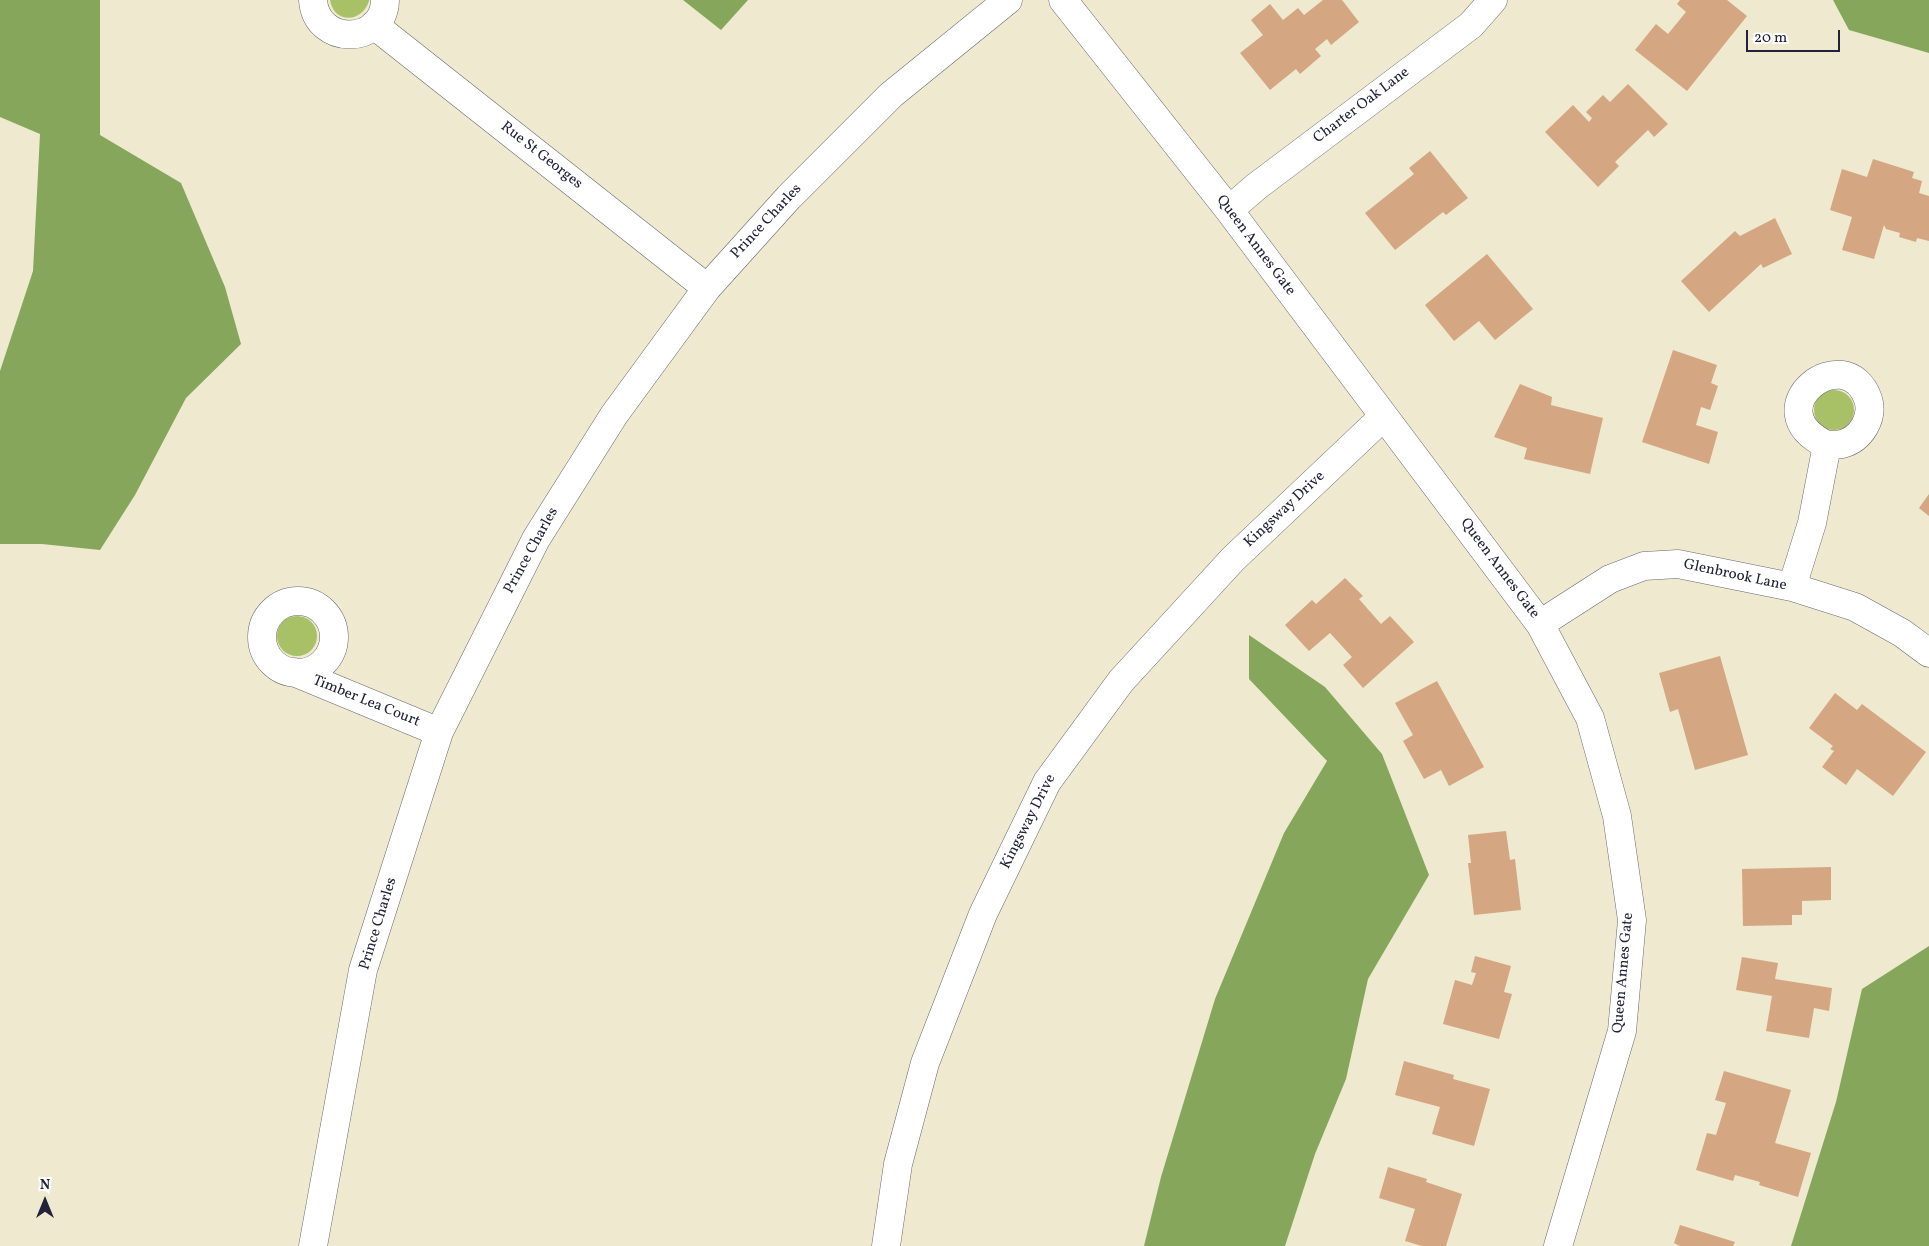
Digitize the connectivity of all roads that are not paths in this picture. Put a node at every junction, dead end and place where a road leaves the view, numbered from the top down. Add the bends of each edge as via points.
1 (313, 0) edge
2 (385, 0) edge
3 (1008, 0) edge
4 (1063, 0) edge
5 (1493, 0) edge
6 (374, 25) junction
7 (1229, 210) junction
8 (707, 288) junction
9 (1383, 417) junction
10 (1826, 445) dead end
11 (1792, 587) junction
12 (1540, 624) junction
13 (1929, 653) edge
14 (294, 672) dead end
15 (439, 732) junction
16 (313, 1246) edge
17 (886, 1246) edge
18 (1558, 1246) edge

1 - 6 street via 315,14 322,23 342,35 365,32
2 - 6 street via 382,15
3 - 8 street, Prince Charles via 891,95 789,197
4 - 7 street, Queen Annes Gate
5 - 7 street, Charter Oak Lane via 1471,25
6 - 8 street, Rue St Georges
7 - 9 street, Queen Annes Gate
8 - 15 street, Prince Charles via 614,415 536,539
9 - 12 street, Queen Annes Gate
9 - 17 street, Kingsway Drive via 1233,559 1122,681 1047,782 983,914 924,1063 898,1164
10 - 11 street via 1812,523
11 - 12 street, Glenbrook Lane via 1678,564 1644,566 1610,579
11 - 13 street, Glenbrook Lane via 1855,607 1902,633
12 - 18 street, Queen Annes Gate via 1590,718 1617,816 1632,920 1622,1031
14 - 15 street, Timber Lea Court
15 - 16 street, Prince Charles via 364,970

